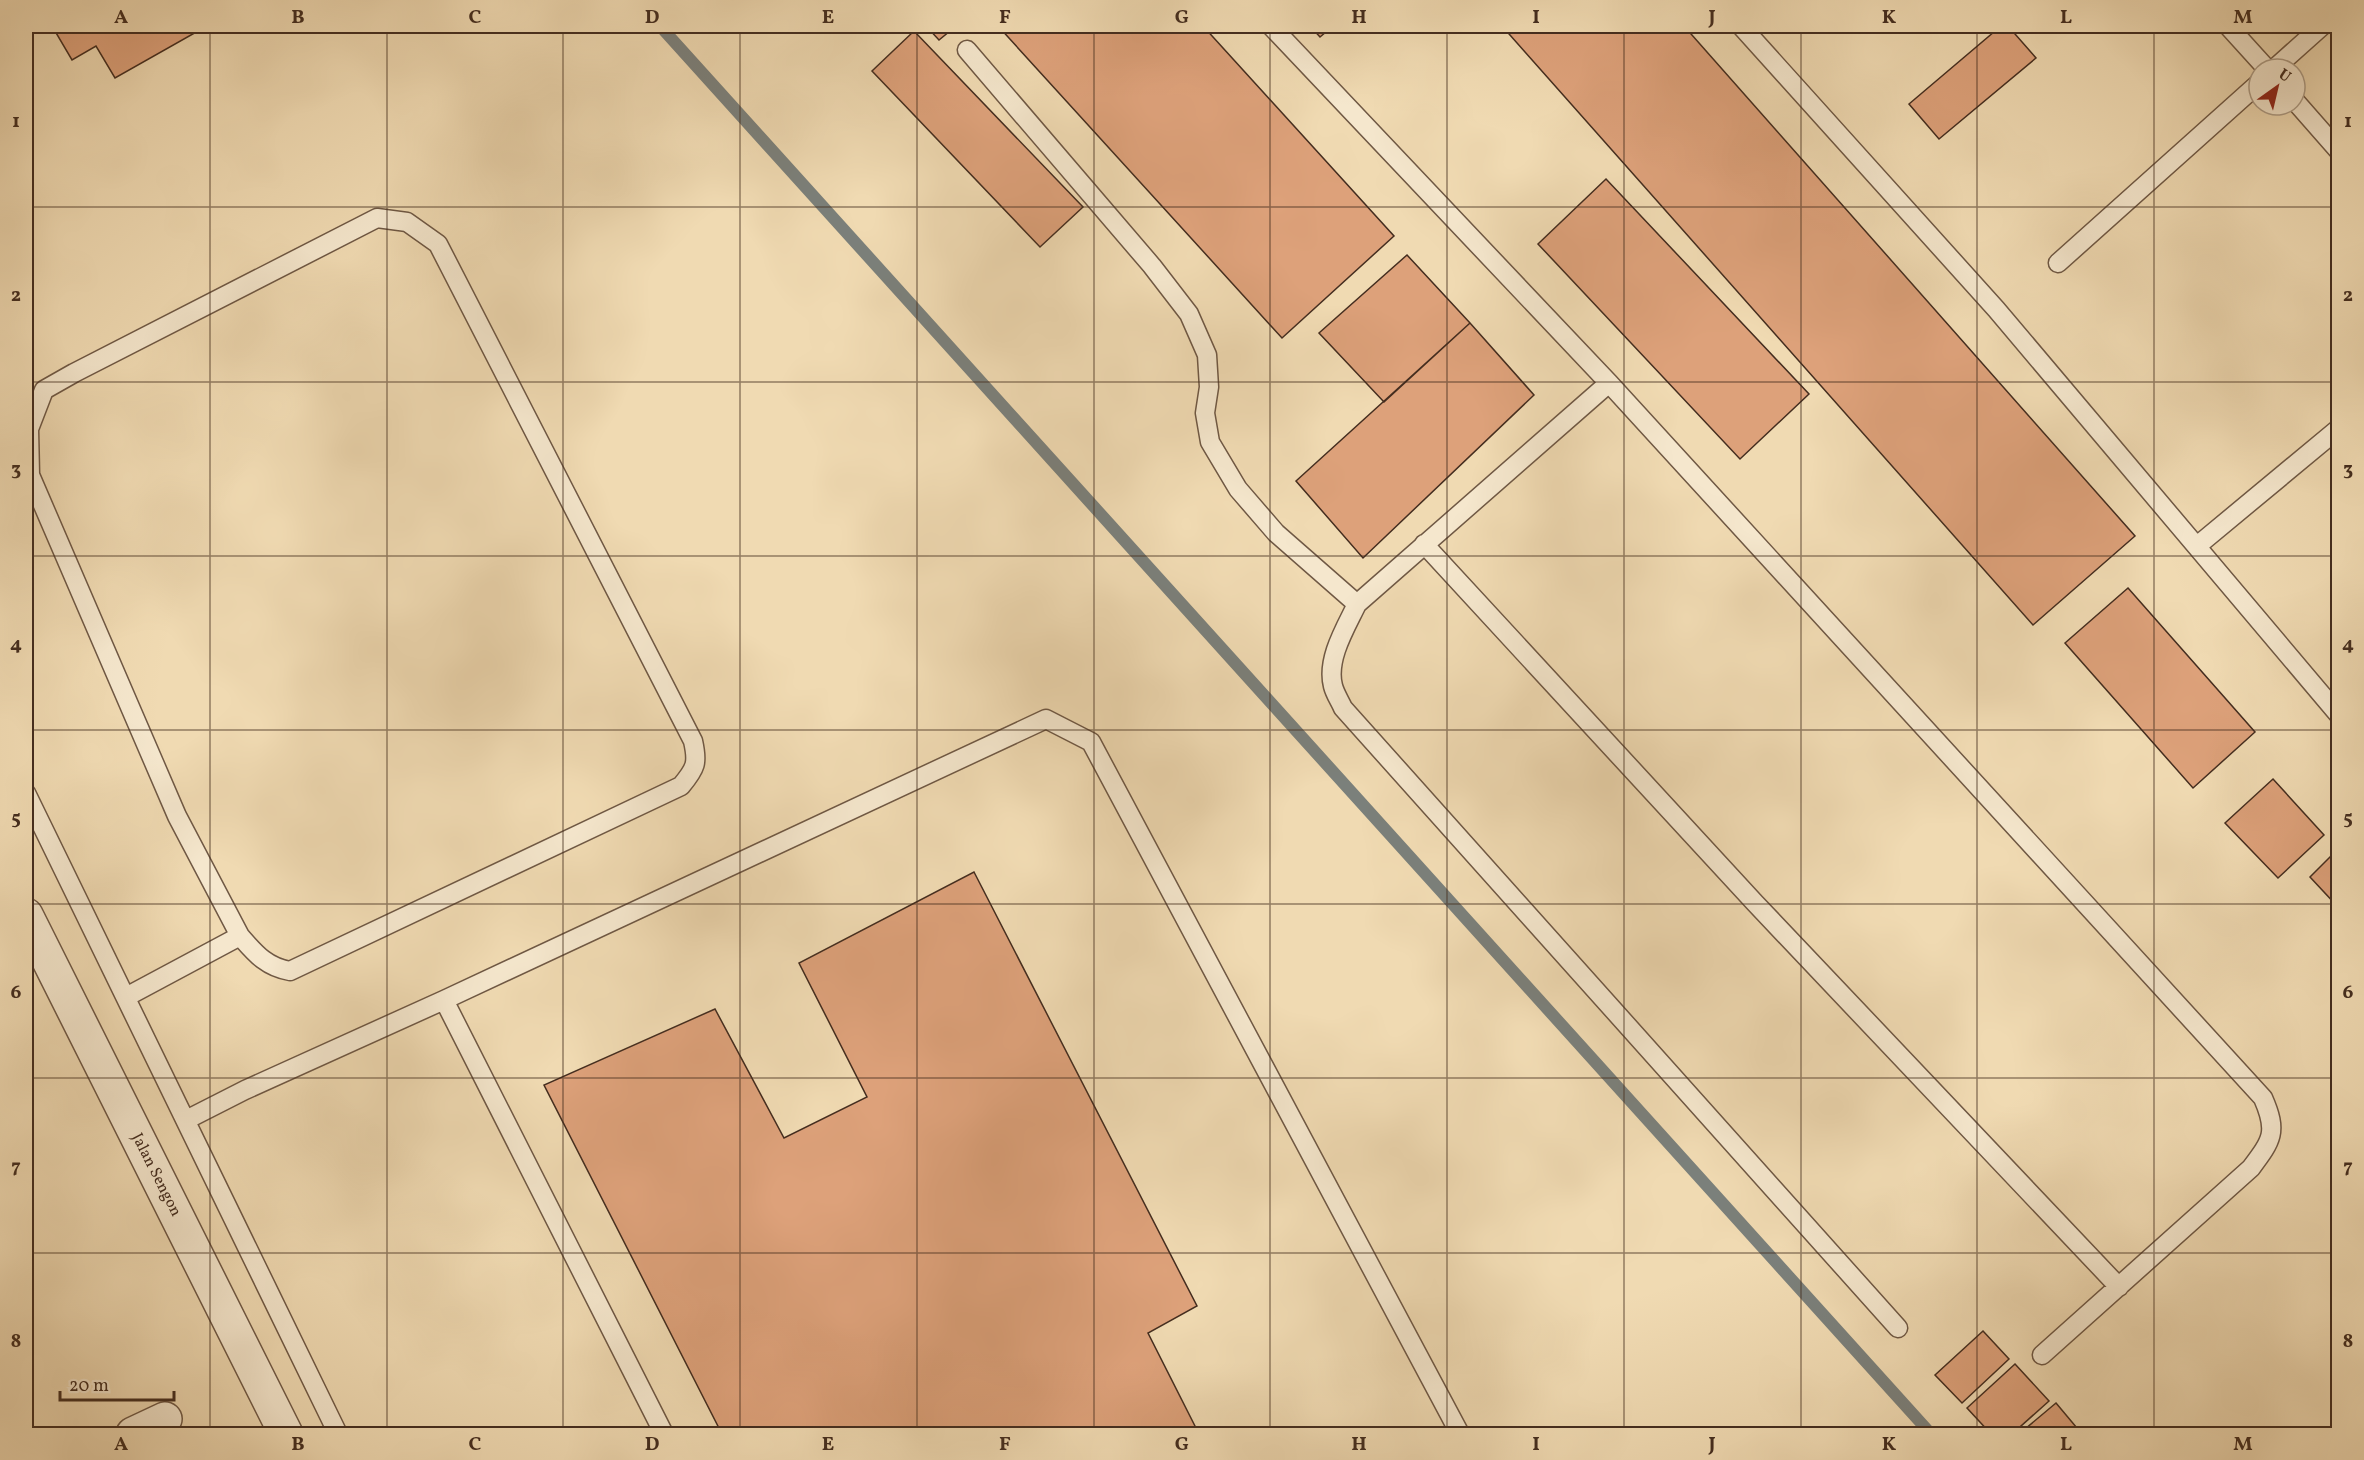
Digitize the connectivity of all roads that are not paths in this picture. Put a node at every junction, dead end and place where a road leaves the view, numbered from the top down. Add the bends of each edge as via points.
1 (1271, 26) edge
2 (1742, 26) edge
3 (2228, 26) edge
4 (2322, 26) edge
5 (968, 50) dead end
6 (2256, 57) edge
7 (2287, 57) edge
8 (2247, 94) edge
9 (2307, 115) edge
10 (2338, 150) edge
11 (2058, 263) dead end
12 (1609, 383) junction
13 (2338, 429) edge
14 (1424, 544) junction
15 (2197, 546) junction
16 (1357, 604) junction
17 (2338, 714) edge
18 (26, 793) edge
19 (26, 915) edge
20 (240, 936) junction
21 (126, 997) junction
22 (444, 1000) junction
23 (186, 1120) junction
24 (2119, 1287) junction
25 (1898, 1328) dead end
26 (2042, 1355) dead end
27 (165, 1419) dead end
28 (133, 1434) edge
29 (286, 1434) edge
30 (338, 1434) edge
31 (664, 1434) edge
32 (1460, 1434) edge

1 - 12 lane
2 - 15 lane via 1996,309
3 - 6 lane
4 - 7 lane
5 - 16 lane via 1190,314 1207,355 1209,387 1205,413 1210,442 1238,489 1276,533
8 - 11 lane
9 - 10 lane
12 - 14 lane
12 - 24 lane via 2263,1098 2273,1128 2265,1149 2251,1168
13 - 15 lane
14 - 16 lane
14 - 24 lane via 1755,903
15 - 17 lane
16 - 25 lane via 1333,663 1333,685 1343,708
18 - 21 lane
19 - 29 street, Jalan Sengon
20 - 20 lane via 263,962 290,971 681,786 697,760 693,741 438,244 407,222 377,218 74,373 44,390 30,429 30,475 177,816
20 - 21 lane
21 - 23 lane
22 - 23 lane
22 - 31 lane
22 - 32 lane via 1046,719 1091,742
23 - 30 lane
24 - 26 lane
27 - 28 street

